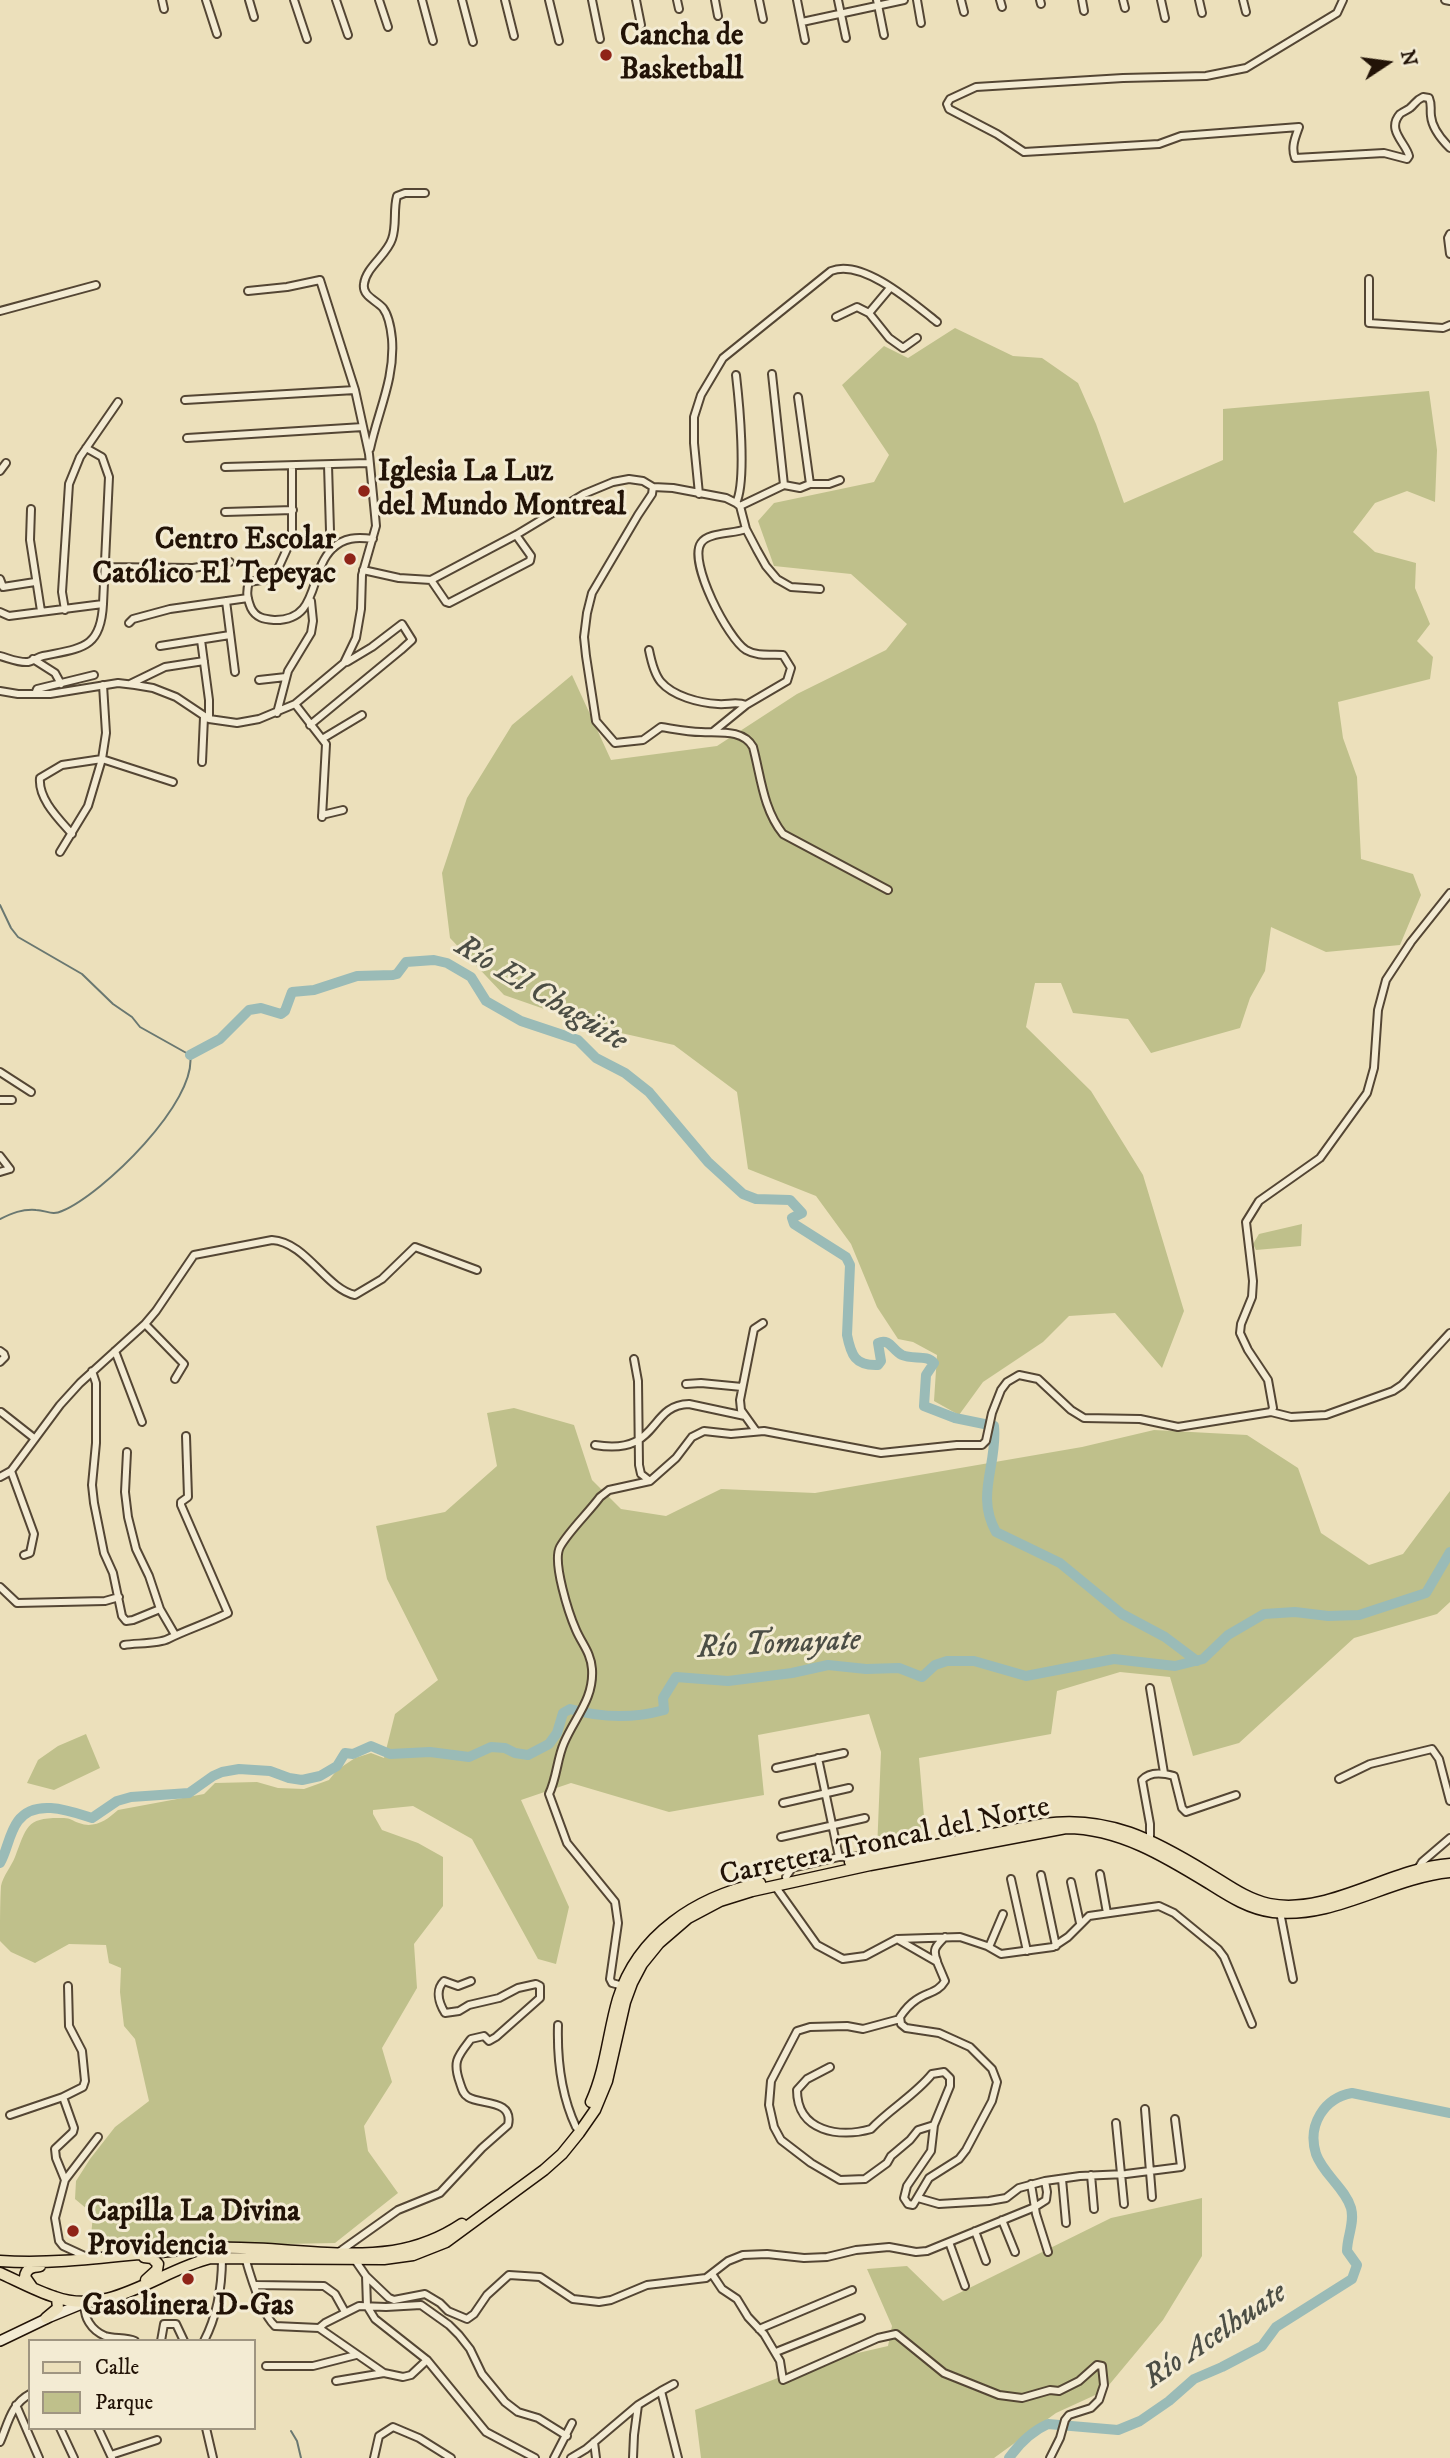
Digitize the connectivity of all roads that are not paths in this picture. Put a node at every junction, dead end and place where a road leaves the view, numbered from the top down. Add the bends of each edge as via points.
1 (162, 0) edge
2 (206, 0) edge
3 (249, 0) edge
4 (294, 0) edge
5 (337, 0) edge
6 (379, 0) edge
7 (422, 0) edge
8 (462, 0) edge
9 (505, 0) edge
10 (549, 0) edge
11 (592, 0) edge
12 (636, 0) edge
13 (677, 0) edge
14 (715, 0) edge
15 (759, 0) edge
16 (797, 0) edge
17 (838, 0) edge
18 (904, 0) edge
19 (917, 0) edge
20 (961, 0) edge
21 (1082, 0) edge
22 (1161, 0) edge
23 (1199, 0) edge
24 (1243, 0) edge
25 (1343, 0) edge
26 (877, 3) edge
27 (164, 9) dead end
28 (679, 9) dead end
29 (1084, 11) dead end
30 (964, 12) dead end
31 (1246, 12) dead end
32 (840, 13) junction
33 (1202, 13) dead end
34 (718, 16) dead end
35 (254, 17) dead end
36 (1165, 18) dead end
37 (763, 19) dead end
38 (802, 22) junction
39 (921, 23) dead end
40 (641, 25) dead end
41 (388, 27) dead end
42 (217, 34) dead end
43 (884, 35) dead end
44 (348, 36) dead end
45 (514, 36) dead end
46 (846, 38) dead end
47 (307, 39) dead end
48 (600, 39) dead end
49 (805, 40) dead end
50 (433, 41) dead end
51 (559, 41) dead end
52 (473, 42) dead end
53 (1450, 148) edge
54 (425, 193) dead end
55 (1450, 234) edge
56 (1449, 249) edge
57 (1369, 279) dead end
58 (96, 285) dead end
59 (890, 288) junction
60 (248, 291) dead end
61 (0, 311) edge
62 (869, 313) junction
63 (836, 317) dead end
64 (937, 322) dead end
65 (1450, 325) edge
66 (917, 338) dead end
67 (772, 374) dead end
68 (736, 375) dead end
69 (355, 390) junction
70 (798, 397) dead end
71 (185, 400) dead end
72 (118, 402) dead end
73 (363, 427) junction
74 (187, 438) dead end
75 (86, 448) junction
76 (369, 454) junction
77 (6, 463) dead end
78 (368, 463) junction
79 (328, 465) junction
80 (225, 467) dead end
81 (292, 467) junction
82 (0, 471) edge
83 (840, 480) dead end
84 (810, 484) junction
85 (784, 485) junction
86 (653, 487) junction
87 (699, 494) junction
88 (738, 504) junction
89 (31, 509) dead end
90 (293, 510) junction
91 (225, 512) dead end
92 (746, 529) junction
93 (330, 531) dead end
94 (516, 535) junction
95 (373, 539) junction
96 (230, 562) dead end
97 (105, 567) junction
98 (363, 570) junction
99 (0, 579) edge
100 (431, 580) junction
101 (35, 583) junction
102 (820, 589) dead end
103 (248, 598) junction
104 (310, 600) junction
105 (226, 601) junction
106 (103, 604) junction
107 (65, 610) junction
108 (41, 611) junction
109 (0, 612) edge
110 (129, 623) dead end
111 (230, 635) junction
112 (201, 640) junction
113 (160, 646) dead end
114 (649, 650) dead end
115 (0, 656) edge
116 (33, 659) junction
117 (204, 661) junction
118 (345, 663) junction
119 (235, 672) dead end
120 (94, 676) dead end
121 (286, 677) junction
122 (259, 680) dead end
123 (61, 684) junction
124 (129, 684) junction
125 (103, 685) junction
126 (0, 691) edge
127 (35, 694) junction
128 (295, 704) junction
129 (746, 705) junction
130 (277, 713) junction
131 (362, 715) dead end
132 (206, 718) junction
133 (310, 725) junction
134 (714, 731) junction
135 (322, 739) junction
136 (102, 759) junction
137 (202, 762) dead end
138 (173, 782) dead end
139 (343, 810) dead end
140 (72, 834) junction
141 (60, 852) dead end
142 (888, 890) dead end
143 (1450, 893) edge
144 (0, 1072) edge
145 (31, 1092) dead end
146 (0, 1100) edge
147 (12, 1100) dead end
148 (0, 1156) edge
149 (0, 1172) edge
150 (477, 1270) dead end
151 (763, 1323) dead end
152 (145, 1324) junction
153 (1450, 1333) edge
154 (0, 1351) edge
155 (115, 1351) junction
156 (634, 1359) dead end
157 (0, 1362) edge
158 (92, 1371) junction
159 (175, 1379) dead end
160 (686, 1384) dead end
161 (742, 1387) junction
162 (0, 1412) edge
163 (1272, 1412) junction
164 (745, 1416) junction
165 (142, 1422) dead end
166 (756, 1431) junction
167 (186, 1436) dead end
168 (34, 1438) junction
169 (638, 1442) junction
170 (595, 1444) dead end
171 (127, 1452) dead end
172 (11, 1471) junction
173 (0, 1477) edge
174 (650, 1481) junction
175 (24, 1555) dead end
176 (0, 1587) edge
177 (119, 1597) junction
178 (160, 1609) junction
179 (174, 1633) junction
180 (124, 1645) dead end
181 (1150, 1688) dead end
182 (844, 1753) dead end
183 (818, 1758) junction
184 (776, 1768) dead end
185 (1164, 1773) junction
186 (1339, 1779) dead end
187 (849, 1788) dead end
188 (824, 1793) junction
189 (1236, 1795) dead end
190 (1450, 1801) edge
191 (783, 1803) dead end
192 (865, 1818) dead end
193 (831, 1826) junction
194 (781, 1837) dead end
195 (1450, 1838) edge
196 (1152, 1844) junction
197 (839, 1857) junction
198 (871, 1857) junction
199 (1450, 1864) edge
200 (1419, 1867) junction
201 (1450, 1872) edge
202 (1100, 1874) dead end
203 (1041, 1875) dead end
204 (786, 1877) junction
205 (1209, 1878) junction
206 (1011, 1879) dead end
207 (1071, 1882) dead end
208 (775, 1886) junction
209 (1107, 1913) junction
210 (1280, 1913) junction
211 (1003, 1914) dead end
212 (1080, 1923) junction
213 (945, 1937) junction
214 (897, 1938) junction
215 (1056, 1946) junction
216 (989, 1947) junction
217 (1027, 1951) junction
218 (937, 1962) junction
219 (1293, 1979) dead end
220 (471, 1981) dead end
221 (68, 1986) dead end
222 (623, 1986) junction
223 (621, 2000) junction
224 (900, 2019) junction
225 (1252, 2024) dead end
226 (558, 2025) dead end
227 (615, 2026) junction
228 (830, 2067) dead end
229 (63, 2097) junction
230 (1145, 2109) dead end
231 (10, 2115) dead end
232 (1175, 2119) dead end
233 (1116, 2123) dead end
234 (934, 2125) junction
235 (576, 2127) junction
236 (98, 2137) dead end
237 (1150, 2170) junction
238 (1091, 2175) junction
239 (1122, 2175) junction
240 (1062, 2179) junction
241 (65, 2180) junction
242 (1045, 2181) junction
243 (1031, 2185) junction
244 (1152, 2197) dead end
245 (918, 2198) junction
246 (1124, 2204) dead end
247 (1035, 2207) junction
248 (1094, 2209) dead end
249 (1002, 2220) junction
250 (1066, 2223) dead end
251 (975, 2231) junction
252 (949, 2242) junction
253 (339, 2252) junction
254 (1015, 2252) dead end
255 (1048, 2252) dead end
256 (124, 2255) junction
257 (110, 2257) junction
258 (245, 2257) junction
259 (222, 2258) junction
260 (91, 2259) junction
261 (355, 2260) junction
262 (0, 2261) edge
263 (986, 2261) dead end
264 (0, 2273) edge
265 (712, 2274) junction
266 (366, 2276) junction
267 (141, 2286) junction
268 (256, 2286) junction
269 (965, 2286) dead end
270 (32, 2287) junction
271 (852, 2290) dead end
272 (57, 2298) junction
273 (85, 2303) junction
274 (367, 2306) junction
275 (345, 2312) junction
276 (46, 2318) junction
277 (860, 2318) dead end
278 (319, 2328) junction
279 (759, 2329) junction
280 (123, 2339) edge
281 (161, 2339) edge
282 (183, 2339) edge
283 (205, 2339) edge
284 (0, 2341) edge
285 (776, 2352) junction
286 (356, 2355) junction
287 (427, 2360) junction
288 (266, 2366) dead end
289 (384, 2373) junction
290 (337, 2381) dead end
291 (674, 2384) dead end
292 (661, 2391) junction
293 (28, 2396) edge
294 (16, 2405) junction
295 (638, 2405) junction
296 (572, 2423) dead end
297 (61, 2430) edge
298 (99, 2430) edge
299 (206, 2430) edge
300 (567, 2436) junction
301 (157, 2440) dead end
302 (0, 2442) edge
303 (594, 2442) junction
304 (111, 2457) edge
305 (38, 2458) edge
306 (74, 2458) edge
307 (213, 2458) edge
308 (374, 2458) edge
309 (451, 2458) edge
310 (535, 2458) edge
311 (554, 2458) edge
312 (571, 2458) edge
313 (596, 2458) edge
314 (634, 2458) edge
315 (678, 2458) edge
316 (1050, 2458) edge

1 - 27 street
2 - 42 street
3 - 35 street
4 - 47 street
5 - 44 street
6 - 41 street
7 - 50 street
8 - 52 street
9 - 45 street
10 - 51 street
11 - 48 street
12 - 40 street
13 - 28 street
14 - 34 street
15 - 37 street
16 - 38 street
17 - 32 street
18 - 26 street
19 - 39 street
20 - 30 street
21 - 29 street
22 - 36 street
23 - 33 street
24 - 31 street
25 - 53 street via 1337,13 1246,68 1206,76 976,87 947,104 1024,152 1159,144 1181,136 1299,127 1295,158 1384,153 1407,159 1408,150 1395,132 1397,120 1423,97 1429,98 1431,118
26 - 32 street
26 - 43 street
32 - 38 street
32 - 46 street
38 - 49 street
54 - 76 street via 397,196 392,240 363,286 383,309 392,339 393,368
55 - 56 street
57 - 65 street via 1369,323
58 - 61 street
59 - 62 street
59 - 64 street
59 - 87 street via 861,270 839,267 723,358 694,417
60 - 69 street via 320,280
62 - 63 street via 856,307
62 - 66 street via 889,338 904,348
67 - 85 street
68 - 88 street
69 - 71 street
69 - 73 street
70 - 84 street
72 - 75 street
73 - 74 street
73 - 76 street
75 - 97 street via 102,457 109,477
75 - 107 street via 69,484 62,592
76 - 78 street
77 - 82 street
78 - 79 street
78 - 95 street via 375,514
79 - 81 street
79 - 93 street
80 - 81 street
81 - 90 street
83 - 84 street
84 - 85 street via 800,488
85 - 88 street
86 - 87 street
86 - 94 street via 629,478 613,482
86 - 134 street via 592,593 587,612 585,646 596,721 615,743 643,740 661,727
87 - 88 street
88 - 92 street
89 - 101 street
90 - 91 street
90 - 103 street via 292,534 276,573 249,582
92 - 102 street via 778,579 791,587
92 - 129 street via 708,537 698,548 706,587 737,643 759,655 783,655 791,668 784,684
94 - 100 street
94 - 100 street via 531,559 506,574 449,603
95 - 98 street
95 - 104 street via 356,537 331,549 317,572
96 - 97 street via 193,568
97 - 106 street
98 - 100 street
98 - 118 street via 358,631
99 - 101 street via 3,587
101 - 108 street
103 - 104 street via 255,614 280,620 299,612
103 - 105 street
104 - 121 street via 312,634
105 - 110 street via 170,609
105 - 111 street
106 - 107 street
106 - 116 street via 102,622 94,639 78,650
107 - 108 street
108 - 109 street via 9,616
111 - 112 street
111 - 119 street
112 - 113 street
112 - 117 street
114 - 129 street via 660,681 676,693 713,704
115 - 116 street
116 - 123 street via 55,673
117 - 124 street via 165,667
117 - 132 street via 209,700
118 - 128 street
118 - 133 street via 402,624 411,637
120 - 123 street
121 - 122 street
121 - 130 street
123 - 127 street via 37,689
124 - 125 street
124 - 132 street via 176,697
125 - 127 street
125 - 136 street via 106,733
126 - 127 street
128 - 130 street
128 - 133 street
129 - 134 street
130 - 132 street via 237,723
131 - 135 street
132 - 137 street
133 - 135 street
134 - 142 street via 750,741 771,815 783,834
135 - 139 street via 327,750 322,816
136 - 138 street
136 - 140 street via 88,806
136 - 140 street via 62,765 40,778 54,814
140 - 141 street
143 - 163 street via 1385,980 1367,1093 1320,1158 1259,1201 1246,1222 1253,1281 1240,1333 1268,1380
144 - 145 street
146 - 147 street
148 - 149 street via 10,1170
150 - 152 street via 415,1247 376,1283 353,1295 285,1242 272,1240 194,1255
151 - 161 street via 754,1329
152 - 155 street
152 - 159 street via 184,1364
153 - 163 street via 1393,1391 1326,1415 1291,1417
154 - 157 street via 5,1357
155 - 158 street
155 - 165 street
156 - 169 street
158 - 168 street
158 - 177 street via 96,1383 94,1503
160 - 161 street
161 - 164 street
162 - 168 street
163 - 166 street via 1178,1427 1140,1419 1084,1418 1038,1378 1023,1375 1001,1390 982,1445 881,1453
164 - 166 street
164 - 169 street via 681,1404 666,1412
166 - 174 street via 695,1434
167 - 179 street via 188,1497 181,1505 228,1613
168 - 172 street
169 - 170 street
169 - 174 street via 641,1474
171 - 178 street via 128,1517
172 - 173 street
172 - 175 street via 34,1534 30,1553
174 - 222 street via 607,1491 559,1550 557,1560 567,1606 591,1660 592,1680 585,1707 565,1741 549,1797 567,1843 615,1902 618,1923 610,1979
176 - 177 street via 17,1603
177 - 178 street via 126,1621
178 - 179 street
179 - 180 street via 167,1640
181 - 185 street
182 - 183 street
183 - 184 street
183 - 188 street
185 - 189 street via 1174,1776 1185,1812
185 - 196 street via 1146,1775 1142,1780
186 - 190 street via 1370,1764 1432,1749
187 - 188 street
188 - 191 street
188 - 193 street
192 - 193 street
193 - 194 street
193 - 197 street
195 - 200 street
196 - 198 main road, Carretera Troncal del Norte via 1111,1825 1056,1822
196 - 205 main road, Carretera Troncal del Norte
196 - 208 main road, Carretera Troncal del Norte via 1066,1828
197 - 198 street
197 - 204 street via 792,1868
198 - 204 main road, Carretera Troncal del Norte
199 - 200 main road, Carretera Troncal del Norte
200 - 205 main road, Carretera Troncal del Norte via 1325,1900 1289,1905 1243,1895
201 - 210 main road, Carretera Troncal del Norte via 1414,1879 1332,1907
202 - 209 street
203 - 215 street
204 - 222 main road, Carretera Troncal del Norte via 719,1894 674,1919 639,1955
205 - 210 main road, Carretera Troncal del Norte via 1244,1904
206 - 217 street
207 - 212 street
208 - 214 street via 817,1945 831,1954 843,1959 865,1956
208 - 223 main road, Carretera Troncal del Norte via 720,1901 676,1927 642,1964
209 - 212 street
209 - 225 street via 1159,1906 1174,1913 1224,1957
210 - 219 street
211 - 216 street
212 - 215 street
213 - 214 street
213 - 216 street
213 - 218 street via 933,1952
214 - 218 street
215 - 217 street
216 - 217 street via 1001,1954
218 - 224 street via 945,1981 918,1998
220 - 253 street via 440,1985 445,2013 518,1988 540,1986 540,1998 496,2037 471,2039 455,2065 463,2091 507,2112 508,2125 440,2193 398,2210
221 - 229 street via 69,2026 82,2052 85,2081 83,2087
222 - 223 main road, Carretera Troncal del Norte
223 - 227 main road, Carretera Troncal del Norte
224 - 234 street via 863,2029 810,2027 797,2031 771,2081 769,2105 774,2127 781,2140 811,2163 840,2180 853,2180 865,2179 918,2130
224 - 245 street via 906,2028 939,2033 970,2047 992,2069 997,2082 966,2150 959,2160 929,2178
226 - 235 street via 557,2056
227 - 235 main road, Carretera Troncal del Norte via 597,2088
227 - 261 main road, Carretera Troncal del Norte via 607,2081 595,2110 552,2162 446,2242 403,2257
228 - 234 street via 797,2090 800,2108 824,2131 872,2129 932,2074 944,2073 950,2086
229 - 231 street
229 - 241 street via 74,2128 55,2149
230 - 237 street
232 - 237 street via 1181,2167
233 - 239 street
234 - 245 street via 931,2151 904,2197 908,2204
235 - 253 main road, Carretera Troncal del Norte via 534,2170 435,2240 392,2251
236 - 241 street
237 - 239 street
237 - 244 street
238 - 239 street
238 - 240 street
238 - 248 street
239 - 246 street
240 - 242 street
240 - 250 street
241 - 260 street via 55,2218 59,2241
242 - 243 street
242 - 247 street via 1046,2200
243 - 245 street via 989,2201 939,2204
243 - 247 street
247 - 249 street
247 - 255 street
249 - 251 street
249 - 254 street
251 - 252 street
251 - 263 street
252 - 265 street via 916,2252 889,2247 827,2257 743,2255
252 - 269 street
253 - 256 main road, Carretera Troncal del Norte via 231,2247
256 - 257 main road, Carretera Troncal del Norte
256 - 267 main road via 158,2263
257 - 260 main road, Carretera Troncal del Norte
257 - 270 main road via 32,2267 25,2277
258 - 259 main road, Carretera Troncal del Norte
258 - 261 main road, Carretera Troncal del Norte
258 - 268 street
259 - 267 main road, Carretera Troncal del Norte via 191,2264
259 - 283 street via 219,2297
260 - 262 main road, Carretera Troncal del Norte
261 - 266 street
264 - 270 main road, Carretera Troncal del Norte
265 - 266 street via 647,2285 599,2302 573,2299 540,2277 509,2275 467,2319 425,2294 389,2298
265 - 279 street
266 - 274 street
267 - 273 main road, Carretera Troncal del Norte via 108,2300
268 - 275 street via 324,2286 335,2294
268 - 278 street via 275,2326
270 - 272 main road, Carretera Troncal del Norte
271 - 279 street
272 - 273 main road, Carretera Troncal del Norte
272 - 276 main road via 58,2308
273 - 276 main road
273 - 280 street via 86,2320 105,2336
274 - 275 street
274 - 287 street via 375,2319
274 - 300 street via 421,2305 459,2335 482,2375 505,2402
275 - 278 street
276 - 284 main road
277 - 285 street
278 - 286 street
279 - 285 street
281 - 282 street via 162,2327 172,2322
285 - 316 street via 783,2380 896,2334 944,2373 999,2395 1022,2398 1070,2387 1101,2366 1104,2385 1100,2400 1065,2420
286 - 288 street via 313,2366
286 - 289 street
287 - 289 street via 411,2375
287 - 310 street via 486,2432
289 - 290 street
291 - 292 street
292 - 295 street
292 - 315 street
293 - 294 street
294 - 302 street
294 - 305 street
295 - 303 street
295 - 314 street
296 - 300 street
297 - 306 street
298 - 304 street
299 - 307 street
300 - 311 street
301 - 304 street
303 - 312 street
303 - 313 street
308 - 309 street via 379,2436 393,2427

